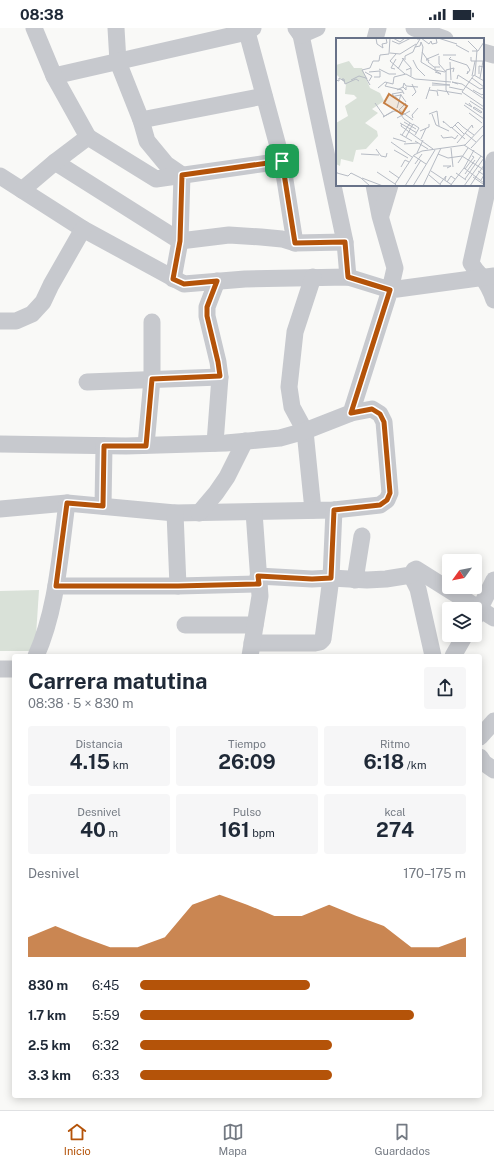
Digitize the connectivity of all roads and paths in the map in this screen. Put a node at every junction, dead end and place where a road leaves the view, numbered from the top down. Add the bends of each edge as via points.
1 (34, 28) edge
2 (116, 28) edge
3 (317, 28) edge
4 (378, 28) edge
5 (414, 28) edge
6 (250, 30) edge
7 (298, 32) edge
8 (375, 38) edge
9 (436, 38) edge
10 (484, 52) edge
11 (494, 55) edge
12 (118, 62) junction
13 (54, 76) junction
14 (264, 96) junction
15 (141, 120) junction
16 (88, 137) junction
17 (282, 161) junction
18 (55, 162) junction
19 (491, 163) edge
20 (182, 175) junction
21 (0, 176) edge
22 (374, 186) edge
23 (390, 186) edge
24 (22, 190) junction
25 (380, 216) junction
26 (82, 229) junction
27 (180, 241) junction
28 (345, 242) junction
29 (295, 243) junction
30 (313, 277) junction
31 (348, 277) junction
32 (488, 277) edge
33 (173, 279) junction
34 (217, 281) junction
35 (390, 290) junction
36 (494, 300) edge
37 (0, 321) edge
38 (152, 322) dead end
39 (220, 376) junction
40 (152, 379) junction
41 (88, 382) dead end
42 (351, 413) junction
43 (305, 431) junction
44 (245, 441) junction
45 (215, 443) junction
46 (0, 444) edge
47 (104, 446) junction
48 (146, 446) junction
49 (67, 503) junction
50 (103, 506) junction
51 (0, 509) edge
52 (313, 510) junction
53 (334, 510) junction
54 (199, 512) junction
55 (254, 512) junction
56 (175, 513) junction
57 (362, 536) dead end
58 (411, 575) junction
59 (331, 578) junction
60 (259, 580) junction
61 (355, 580) junction
62 (494, 580) edge
63 (56, 586) junction
64 (178, 586) junction
65 (483, 615) edge
66 (185, 625) dead end
67 (255, 626) junction
68 (461, 642) edge
69 (251, 649) edge
70 (37, 654) edge
71 (433, 654) edge
72 (454, 654) edge
73 (12, 668) edge
74 (0, 669) edge
75 (482, 760) edge
76 (494, 770) edge

1 - 13 street
2 - 12 street
3 - 7 street
4 - 8 street
5 - 9 street
6 - 12 street
6 - 14 street
7 - 28 street
10 - 11 street
12 - 13 street
12 - 15 street
13 - 16 street
14 - 15 street
14 - 17 street
15 - 20 street via 147,141 166,164
16 - 18 street
16 - 20 street via 156,179
17 - 20 street
17 - 29 street
18 - 24 street
18 - 27 street
19 - 32 street via 472,263 474,268
20 - 27 street
21 - 24 street
22 - 25 street
23 - 25 street
24 - 26 street
25 - 35 street via 395,268
26 - 33 street
26 - 37 street via 43,302 32,314 16,321
27 - 29 street via 229,236 275,238
27 - 33 street
28 - 29 street
28 - 31 street
30 - 31 street
30 - 34 street
30 - 43 street via 296,332 289,387 292,407
31 - 35 street
32 - 35 street
32 - 36 street
33 - 34 street via 184,284
34 - 39 street via 207,307 207,316
35 - 42 street
38 - 40 street
39 - 40 street
39 - 45 street
40 - 41 street
40 - 48 street
42 - 43 street
42 - 53 street via 372,409 380,414 384,422 390,493 387,500 380,505
43 - 44 street via 280,438
43 - 52 street
44 - 45 street
44 - 54 street via 227,477
45 - 48 street
46 - 47 street
47 - 48 street
47 - 50 street
49 - 50 street
49 - 51 street
49 - 63 street
50 - 56 street
52 - 53 street
52 - 55 street
53 - 59 street
54 - 55 street
54 - 56 street
55 - 60 street
56 - 64 street
57 - 61 street
58 - 61 street via 386,580
58 - 65 street via 414,570 419,570
58 - 71 street via 418,589
59 - 60 street
59 - 61 street
59 - 69 street via 323,639 320,642
60 - 64 street
60 - 67 street via 260,596
62 - 65 street
63 - 64 street
63 - 70 street
66 - 67 street
67 - 69 street
68 - 72 street
73 - 74 street
75 - 76 street

